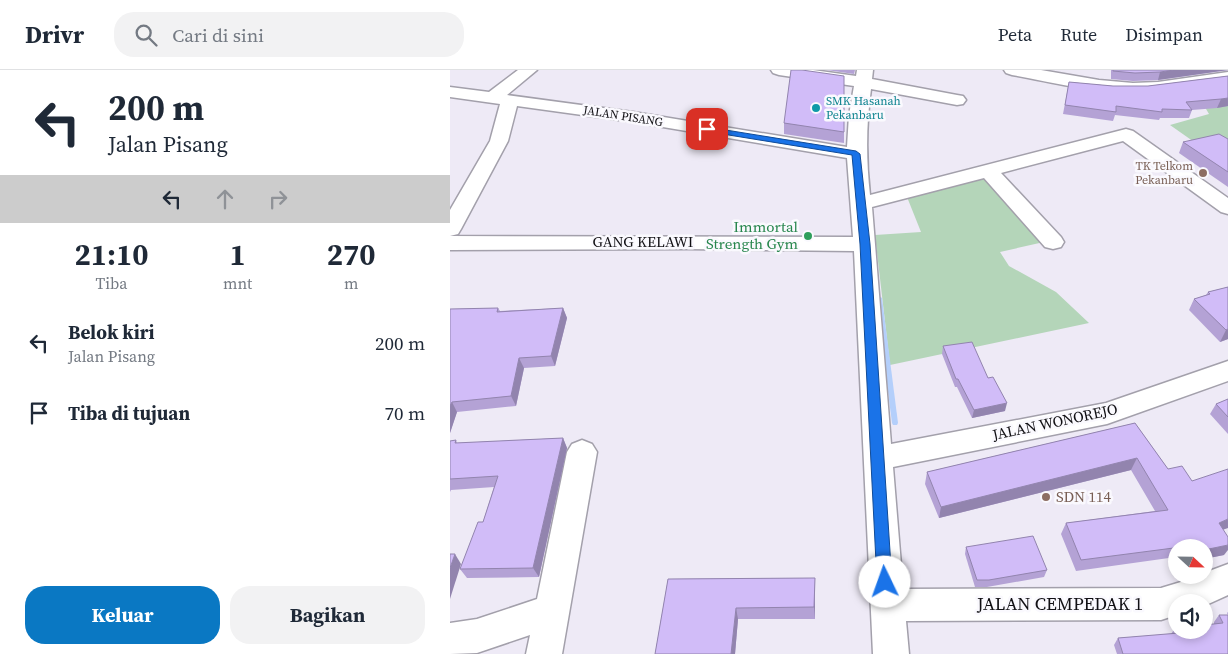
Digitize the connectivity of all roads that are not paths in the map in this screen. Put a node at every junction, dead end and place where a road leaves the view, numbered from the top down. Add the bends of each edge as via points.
1 (529, 70) edge
2 (779, 70) edge
3 (1012, 70) edge
4 (864, 76) edge
5 (1228, 77) edge
6 (450, 92) edge
7 (502, 98) junction
8 (957, 100) dead end
9 (856, 154) junction
10 (988, 171) junction
11 (860, 204) junction
12 (1228, 208) edge
13 (450, 230) edge
14 (1053, 242) dead end
15 (450, 243) edge
16 (865, 244) junction
17 (1228, 371) edge
18 (582, 452) dead end
19 (878, 458) junction
20 (1228, 579) edge
21 (887, 605) junction
22 (552, 611) junction
23 (450, 640) edge
24 (544, 654) edge
25 (891, 654) edge

1 - 7 street
2 - 4 street
3 - 5 street via 1148,88
4 - 8 street
4 - 9 street
6 - 7 street, JALAN PISANG
7 - 9 street, JALAN PISANG
7 - 13 street via 498,141
9 - 11 street
10 - 11 street
10 - 12 street via 1127,135
10 - 14 street
11 - 16 street
15 - 16 street, GANG KELAWI
16 - 19 street
17 - 19 street, JALAN WONOREJO via 1107,413
18 - 22 street
19 - 21 street
20 - 21 street, JALAN CEMPEDAK 1 via 1161,604
21 - 25 street
22 - 23 street via 477,636
22 - 24 street

